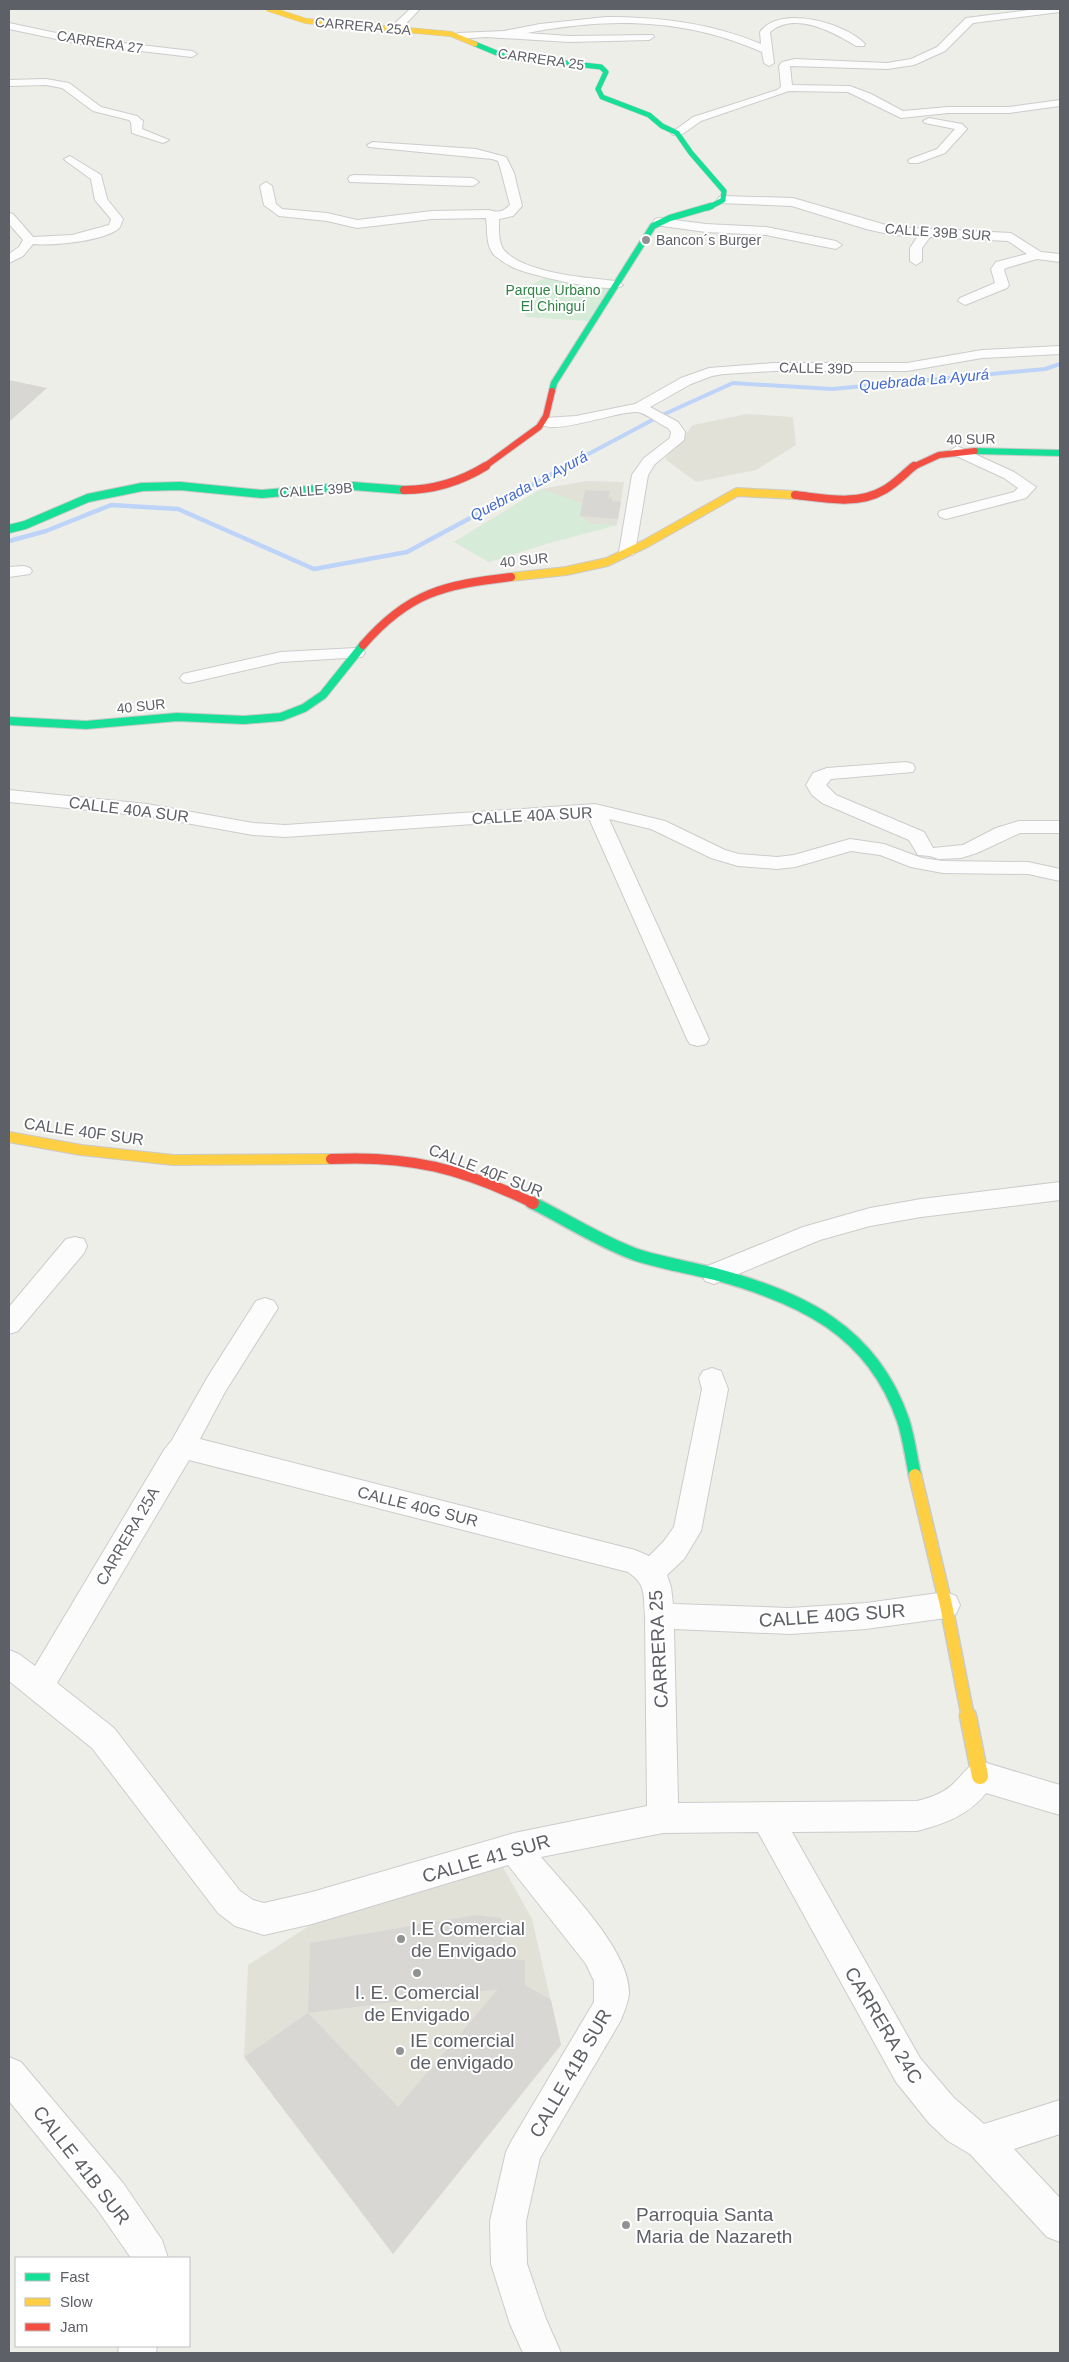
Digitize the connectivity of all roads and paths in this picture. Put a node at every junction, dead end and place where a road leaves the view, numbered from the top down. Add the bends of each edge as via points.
1 (269, 9) edge
2 (415, 9) edge
3 (1059, 9) edge
4 (9, 26) edge
5 (693, 26) junction
6 (21, 29) junction
7 (395, 29) junction
8 (9, 34) edge
9 (508, 34) junction
10 (678, 34) dead end
11 (458, 36) junction
12 (656, 37) dead end
13 (764, 39) junction
14 (746, 40) junction
15 (860, 44) dead end
16 (767, 50) junction
17 (192, 54) dead end
18 (770, 74) dead end
19 (9, 83) edge
20 (787, 88) junction
21 (1060, 103) edge
22 (890, 110) junction
23 (677, 133) junction
24 (163, 140) dead end
25 (373, 144) dead end
26 (70, 160) dead end
27 (914, 161) dead end
28 (354, 179) dead end
29 (266, 186) dead end
30 (723, 200) junction
31 (458, 206) junction
32 (9, 217) edge
33 (493, 217) junction
34 (659, 222) junction
35 (926, 233) junction
36 (29, 240) junction
37 (836, 245) dead end
38 (1037, 255) junction
39 (1060, 258) edge
40 (9, 259) edge
41 (916, 261) dead end
42 (616, 285) junction
43 (965, 301) dead end
44 (1060, 350) edge
45 (645, 410) junction
46 (545, 422) junction
47 (957, 451) junction
48 (1060, 453) edge
49 (946, 514) dead end
50 (9, 529) edge
51 (627, 552) junction
52 (356, 654) junction
53 (189, 678) dead end
54 (9, 721) edge
55 (906, 768) dead end
56 (9, 796) edge
57 (594, 810) junction
58 (1060, 827) edge
59 (922, 857) junction
60 (1060, 875) edge
61 (698, 1039) dead end
62 (9, 1137) edge
63 (1060, 1191) edge
64 (75, 1246) dead end
65 (714, 1274) junction
66 (265, 1308) dead end
67 (9, 1324) edge
68 (712, 1378) dead end
69 (182, 1448) junction
70 (651, 1572) junction
71 (946, 1605) junction
72 (659, 1616) junction
73 (9, 1663) edge
74 (39, 1687) junction
75 (980, 1776) junction
76 (1060, 1800) edge
77 (766, 1817) junction
78 (664, 1818) junction
79 (514, 1848) junction
80 (9, 2074) edge
81 (1060, 2117) edge
82 (982, 2142) junction
83 (1060, 2224) edge
84 (150, 2257) edge
85 (535, 2338) edge

1 - 7 street, CARRERA 25A via 306,21
2 - 7 street
3 - 20 street via 970,20 941,49 914,62 887,66 786,64
4 - 6 street, CARRERA 27
5 - 9 street via 656,21 602,20 557,24
5 - 10 street
5 - 14 street
6 - 8 street
6 - 17 street, CARRERA 27 via 117,47
7 - 11 street, CARRERA 25A
9 - 11 street via 484,32
9 - 12 street via 571,39
11 - 23 street, CARRERA 25 via 504,56 601,68 606,72 598,89 602,97 649,115
13 - 14 street
13 - 15 street via 768,28 796,21 832,28
13 - 16 street
14 - 16 street
16 - 18 street
19 - 24 street via 64,85 90,105 134,118 137,121 136,131
20 - 22 street via 850,90
20 - 23 street via 697,118
21 - 22 street via 1009,110 948,110 910,115
22 - 27 street via 890,118 961,127 941,151
23 - 30 street, CARRERA 25 via 690,154 721,186
25 - 33 street via 482,154 502,159 516,193 516,206 509,213
26 - 36 street via 97,177 101,200 117,219 114,226 72,239
28 - 31 street via 475,176
29 - 31 street via 273,209 286,214 327,217 357,224
30 - 34 street via 709,210
30 - 35 street, CALLE 39B SUR via 793,202 880,229
31 - 33 street
32 - 36 street
33 - 42 street via 497,250 506,260 541,272
34 - 37 street via 766,231
34 - 42 street via 643,239
35 - 38 street, CALLE 39B SUR via 1011,237
35 - 41 street via 918,243
36 - 40 street via 21,253
38 - 39 street, CALLE 39B SUR
38 - 43 street via 1001,265 996,269 1002,285
42 - 46 street via 554,383
44 - 45 street, CALLE 39D via 982,354 907,367 766,367 709,372 686,382
45 - 46 street
45 - 51 street via 672,425 678,432 677,440 649,461 640,475
46 - 50 street, CALLE 39B via 480,470 433,490 338,486 260,494 183,485 146,486 102,493
47 - 48 street, 40 SUR via 1028,455
47 - 49 street via 1010,475 1028,488 1020,495
47 - 51 street, 40 SUR via 916,461 883,493 866,497 751,490 737,492
51 - 52 street, 40 SUR via 588,567 482,580 420,595 387,618
52 - 53 street via 281,657
52 - 54 street, 40 SUR via 334,685 318,699 281,717 260,720 174,717 60,726
55 - 59 street via 834,772 822,775 816,785 829,799 917,836
56 - 57 street, CALLE 40A SUR via 156,811 253,829 285,831
57 - 59 street, CALLE 40A SUR via 658,825 718,854 738,860 795,861 850,846
57 - 61 street
58 - 59 street, CALLE 40A SUR via 1034,825 1014,828 968,852
59 - 60 street via 943,867 1028,868
62 - 65 street, CALLE 40F SUR via 82,1150 173,1160 412,1160 440,1166 533,1203 632,1253
63 - 65 street via 934,1206 848,1223 814,1233
64 - 67 street
65 - 71 street, CALLE 40F SUR via 803,1303 853,1338 880,1370 901,1415
66 - 69 street, CARRERA 25A via 216,1385
68 - 70 street, CARRERA 25 via 715,1389 687,1531 674,1550
69 - 70 street, CALLE 40G SUR via 635,1562
69 - 74 street, CARRERA 25A
70 - 72 street, CARRERA 25 via 657,1588
71 - 72 street, CALLE 40G SUR via 866,1616 790,1621
71 - 75 street, CALLE 40F SUR
72 - 78 street, CARRERA 25
73 - 74 street, CALLE 41 SUR
74 - 79 street, CALLE 41 SUR via 103,1738 229,1902 246,1915 264,1919 312,1908
75 - 76 street
75 - 77 street, CALLE 41 SUR via 958,1800 942,1810 917,1816
77 - 78 street, CALLE 41 SUR
77 - 82 street, CARRERA 24C via 908,2070 950,2119 967,2135
78 - 79 street, CALLE 41 SUR
79 - 85 street, CALLE 41B SUR via 598,1952 611,1980 612,1995 609,2008 524,2152 508,2221 509,2264
80 - 84 street, CALLE 41B SUR via 110,2196
81 - 82 street
82 - 83 street, CARRERA 24C

